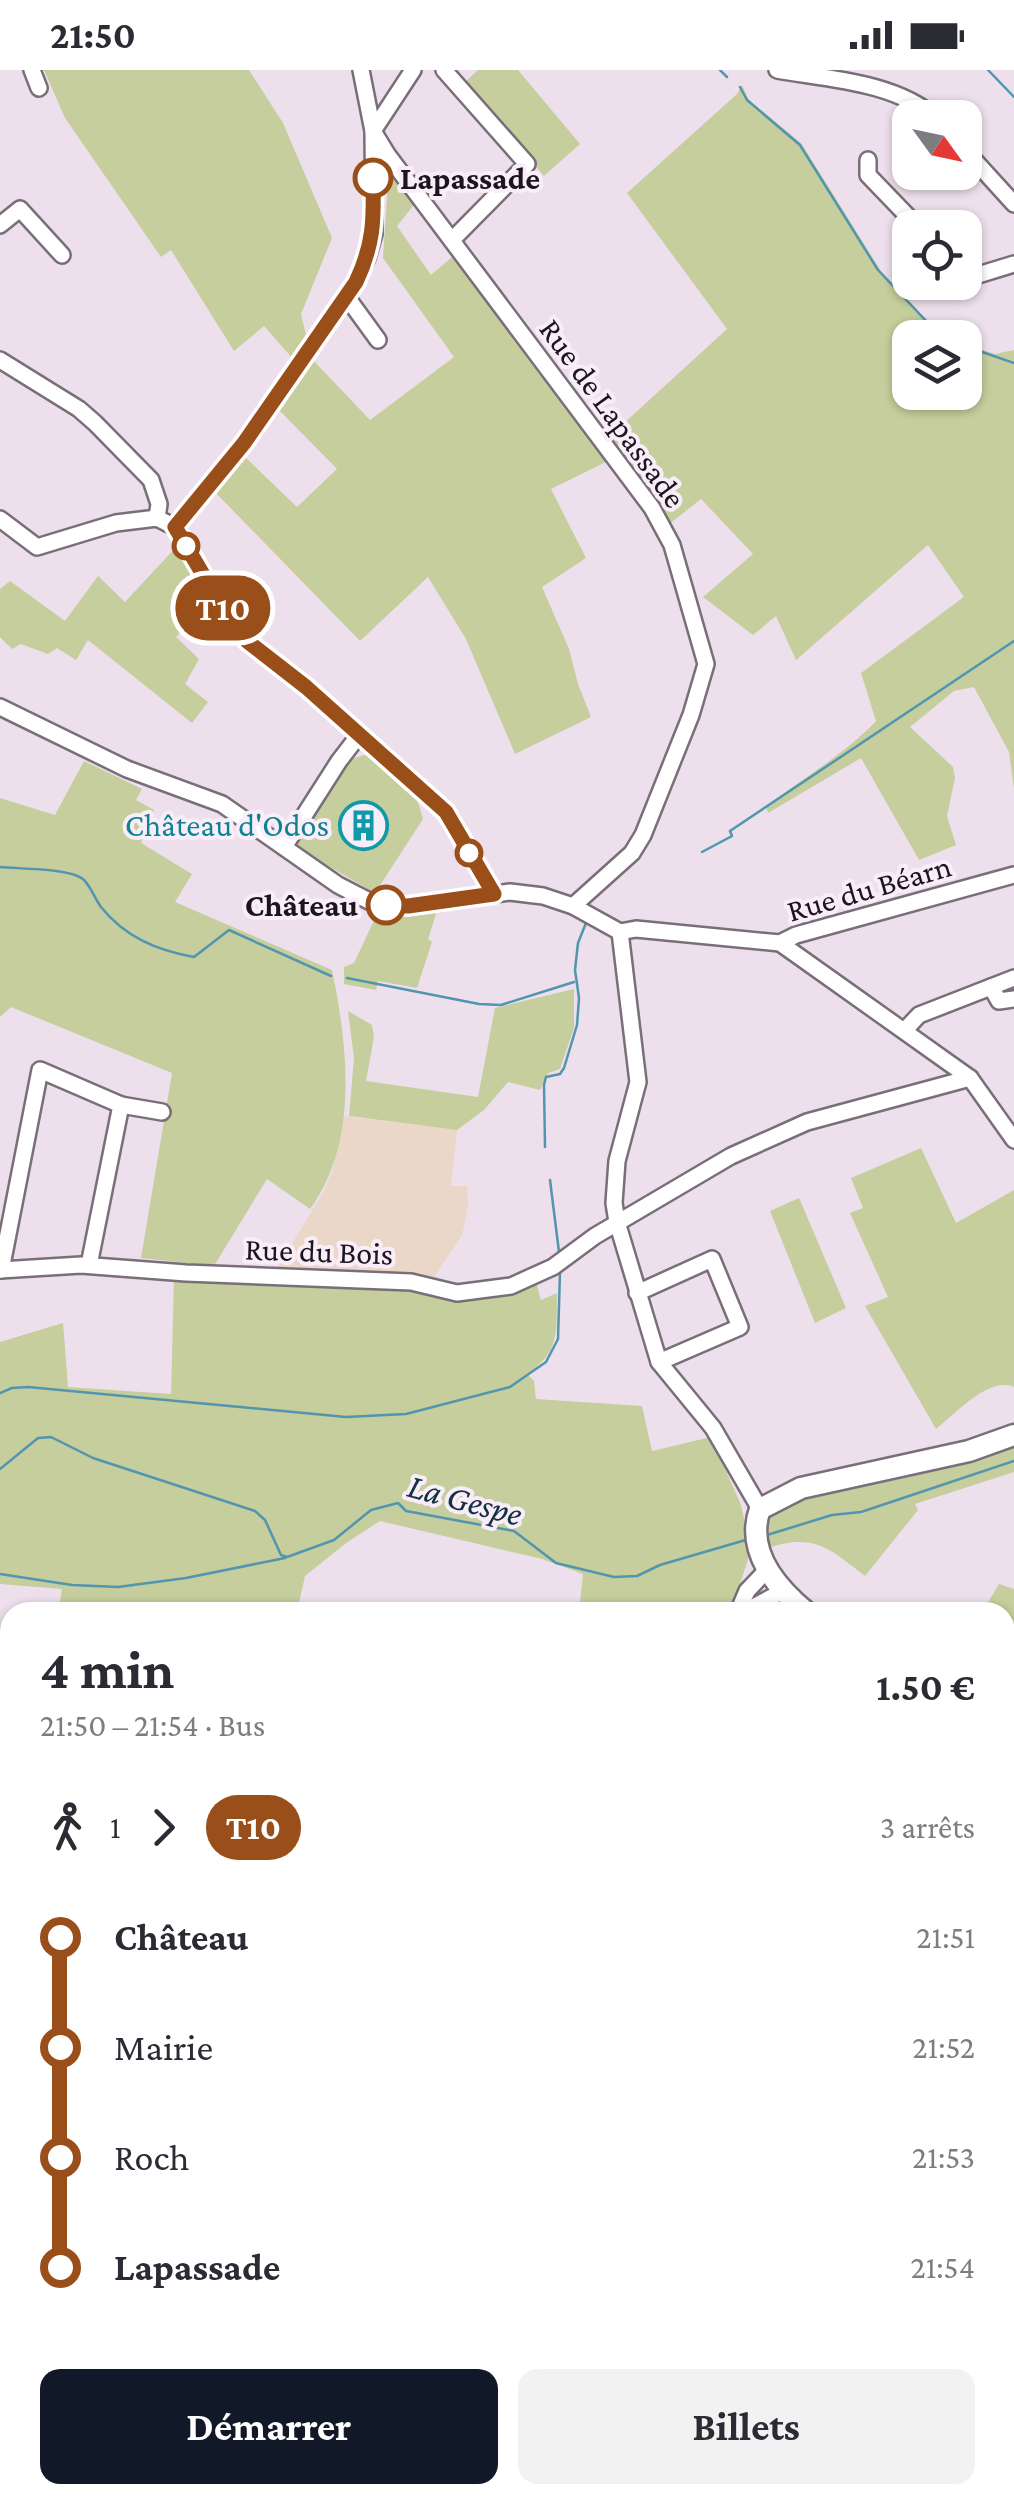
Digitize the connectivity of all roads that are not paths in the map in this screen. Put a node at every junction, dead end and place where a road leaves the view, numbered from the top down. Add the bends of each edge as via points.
1 (32, 70) edge
2 (360, 70) edge
3 (413, 70) edge
4 (444, 70) edge
5 (778, 70) edge
6 (40, 88) dead end
7 (909, 100) edge
8 (373, 131) junction
9 (868, 160) dead end
10 (982, 169) edge
11 (1014, 204) edge
12 (902, 210) edge
13 (0, 224) edge
14 (453, 239) junction
15 (62, 255) dead end
16 (1014, 264) edge
17 (982, 274) edge
18 (346, 296) junction
19 (378, 340) dead end
20 (0, 360) edge
21 (157, 518) junction
22 (0, 519) edge
23 (175, 527) junction
24 (0, 707) edge
25 (359, 735) junction
26 (284, 847) junction
27 (1014, 875) edge
28 (494, 894) junction
29 (573, 906) junction
30 (620, 932) junction
31 (780, 943) junction
32 (1014, 978) edge
33 (991, 987) junction
34 (1014, 1000) edge
35 (904, 1030) junction
36 (970, 1078) junction
37 (121, 1105) junction
38 (162, 1112) dead end
39 (1014, 1140) edge
40 (617, 1222) junction
41 (90, 1265) junction
42 (1, 1270) edge
43 (637, 1292) junction
44 (660, 1362) junction
45 (1014, 1435) edge
46 (758, 1518) junction
47 (764, 1560) junction
48 (781, 1592) junction
49 (744, 1602) edge
50 (761, 1602) edge
51 (794, 1602) edge

1 - 6 street
2 - 8 street
3 - 8 street
4 - 14 street via 526,164
5 - 7 street
8 - 14 street, Rue de Lapassade
8 - 18 street via 374,234
9 - 12 street via 868,175
10 - 11 street
13 - 15 street via 20,209
14 - 29 street, Rue de Lapassade via 652,508 672,545 706,664 643,835
16 - 17 street
18 - 19 street
18 - 23 street via 244,443
20 - 21 street via 95,423 151,480
21 - 22 street via 36,547
21 - 23 street
23 - 25 street via 247,641
24 - 26 street via 127,769 222,804
25 - 26 street
25 - 28 street via 446,812
26 - 28 street via 369,901 408,906
27 - 31 street, Rue du Béarn
28 - 29 street via 543,896
29 - 30 street
30 - 31 street, Rue du Béarn
30 - 40 street via 638,1082 617,1162
31 - 35 street
32 - 33 street
33 - 34 street via 999,1000
33 - 35 street via 919,1015
35 - 36 street
36 - 39 street
36 - 40 street, Rue du Bois via 807,1122 731,1156
37 - 38 street
37 - 41 street
37 - 42 street via 40,1070
40 - 41 street, Rue du Bois via 553,1267 511,1286 457,1293 412,1282
40 - 43 street
41 - 42 street, Rue du Bois
43 - 44 street
43 - 44 street via 712,1259 740,1327
44 - 46 street via 713,1428
45 - 46 main road via 801,1488
46 - 47 main road
47 - 48 main road
47 - 49 street
48 - 50 street
48 - 51 main road

